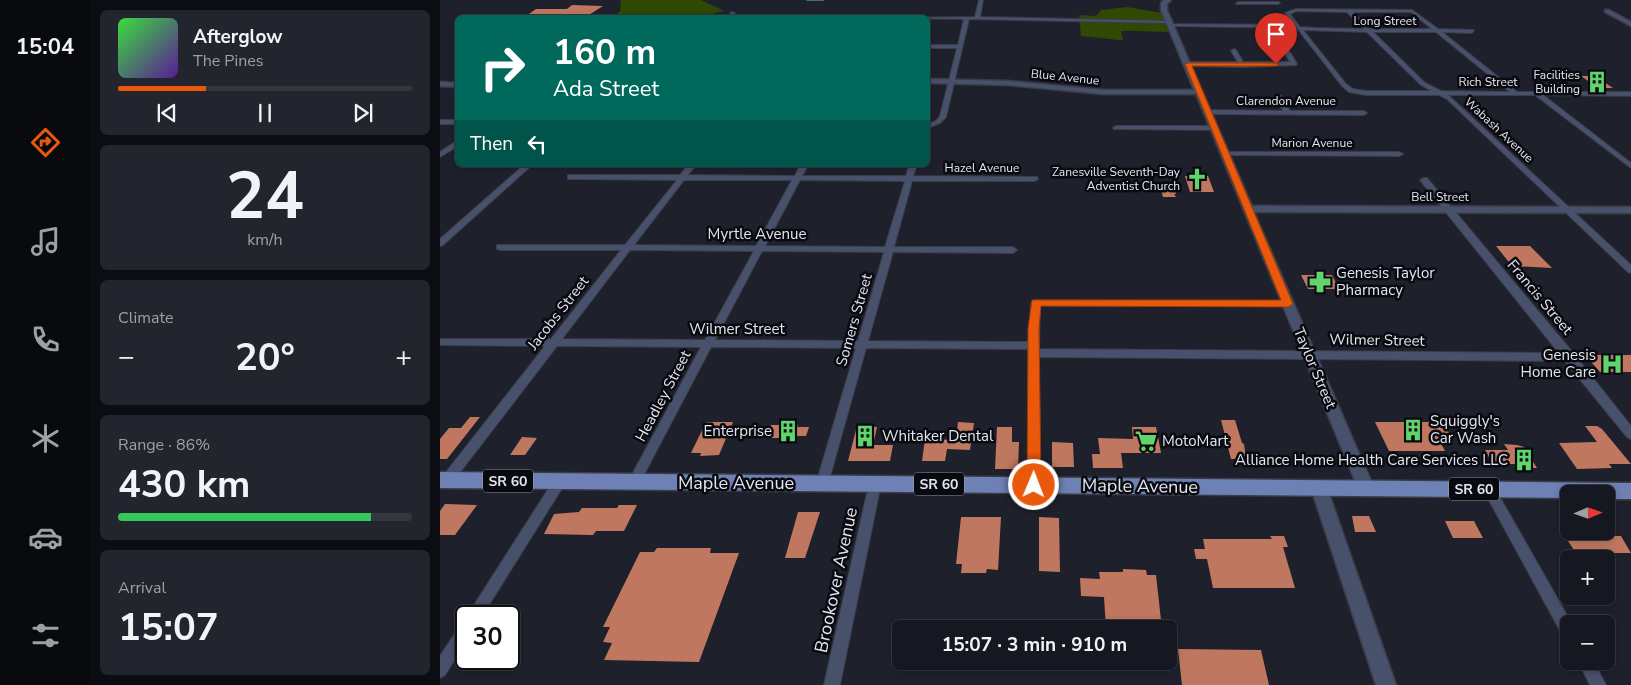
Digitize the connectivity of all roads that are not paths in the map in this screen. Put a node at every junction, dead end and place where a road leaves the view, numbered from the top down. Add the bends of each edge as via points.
1 (981, 0) edge
2 (1168, 0) edge
3 (1238, 3) dead end
4 (1278, 3) edge
5 (1348, 10) junction
6 (1607, 11) dead end
7 (930, 18) edge
8 (967, 18) junction
9 (977, 18) junction
10 (1170, 24) junction
11 (1631, 24) edge
12 (1298, 27) junction
13 (1370, 31) junction
14 (1438, 31) junction
15 (1472, 31) dead end
16 (930, 46) edge
17 (960, 46) junction
18 (1234, 50) dead end
19 (1286, 50) dead end
20 (1188, 64) junction
21 (1242, 64) junction
22 (930, 81) edge
23 (951, 81) junction
24 (440, 84) edge
25 (455, 85) edge
26 (1199, 92) junction
27 (1442, 93) junction
28 (1515, 93) junction
29 (1537, 94) junction
30 (1631, 94) edge
31 (1278, 97) dead end
32 (1208, 112) junction
33 (1288, 113) junction
34 (1364, 113) dead end
35 (440, 122) edge
36 (455, 122) edge
37 (930, 125) edge
38 (1116, 128) dead end
39 (1214, 128) junction
40 (455, 144) edge
41 (1225, 154) junction
42 (1399, 154) dead end
43 (440, 155) edge
44 (1631, 166) edge
45 (526, 167) edge
46 (690, 167) edge
47 (803, 167) edge
48 (912, 167) edge
49 (571, 176) dead end
50 (682, 177) junction
51 (797, 177) junction
52 (909, 178) junction
53 (1034, 179) dead end
54 (1424, 180) dead end
55 (1248, 209) junction
56 (1448, 209) junction
57 (1567, 210) junction
58 (1631, 210) edge
59 (440, 243) edge
60 (500, 247) dead end
61 (628, 247) junction
62 (758, 248) junction
63 (890, 249) junction
64 (1014, 250) dead end
65 (1631, 270) edge
66 (1288, 304) junction
67 (440, 342) edge
68 (554, 343) junction
69 (708, 344) junction
70 (862, 345) junction
71 (1034, 349) junction
72 (1309, 354) junction
73 (1570, 357) junction
74 (1631, 434) edge
75 (444, 480) edge
76 (560, 481) junction
77 (634, 482) junction
78 (822, 484) junction
79 (876, 484) junction
80 (1034, 485) junction
81 (1319, 488) junction
82 (1366, 488) junction
83 (1489, 489) junction
84 (1631, 491) edge
85 (481, 605) edge
86 (1560, 617) edge
87 (455, 646) edge
88 (440, 670) edge
89 (1590, 670) edge
90 (832, 685) edge
91 (1386, 685) edge
92 (1598, 685) edge

1 - 9 street
2 - 10 street, Taylor Street via 1163,7
3 - 4 street
5 - 12 street via 1296,10 1287,13
5 - 13 street, Wabash Avenue
5 - 14 street via 1412,11
6 - 11 street
7 - 8 street, Long Street
8 - 9 street, Long Street
8 - 17 street
9 - 10 street, Long Street
10 - 12 street, Long Street
10 - 20 street, Taylor Street
12 - 13 street, Long Street
12 - 27 street, Rich Street via 1346,88 1361,93
13 - 14 street, Long Street
13 - 27 street, Wabash Avenue via 1423,84
14 - 15 street, Long Street
14 - 28 street
16 - 17 street
17 - 23 street
18 - 21 street
19 - 21 street via 1294,64
20 - 21 street
20 - 26 street, Taylor Street
22 - 23 street, Blue Avenue
23 - 26 street, Blue Avenue via 1103,92
23 - 37 street via 943,117
24 - 25 street
26 - 32 street, Taylor Street
27 - 28 street, Rich Street
27 - 57 street, Wabash Avenue
28 - 29 street, Rich Street
29 - 30 street, Rich Street
29 - 44 street
31 - 33 street
32 - 33 street, Clarendon Avenue
32 - 39 street, Taylor Street
33 - 34 street, Clarendon Avenue
35 - 36 street
38 - 39 street
39 - 41 street, Taylor Street
40 - 43 street
41 - 42 street, Marion Avenue
41 - 55 street, Taylor Street
45 - 59 street
46 - 50 street, Jacobs Street
47 - 51 street, Headley Street
48 - 52 street, Somers Street
49 - 50 street, Hazel Avenue
50 - 51 street, Hazel Avenue
50 - 61 street, Jacobs Street
51 - 52 street, Hazel Avenue
51 - 62 street, Headley Street
52 - 53 street, Hazel Avenue
52 - 63 street, Somers Street
54 - 56 street, Francis Street
55 - 56 street, Bell Street
55 - 66 street, Taylor Street
56 - 57 street, Bell Street
56 - 73 street, Francis Street
57 - 58 street, Bell Street
57 - 65 street, Wabash Avenue
60 - 61 street, Myrtle Avenue
61 - 62 street, Myrtle Avenue
61 - 68 street, Jacobs Street
62 - 63 street, Myrtle Avenue
62 - 69 street, Headley Street
63 - 64 street, Myrtle Avenue
63 - 70 street, Somers Street
66 - 71 street via 1036,303
66 - 72 street, Taylor Street
67 - 68 street, Wilmer Street
68 - 69 street, Wilmer Street
68 - 75 street, Jacobs Street
69 - 70 street, Wilmer Street
69 - 77 street, Headley Street
70 - 71 street, Wilmer Street
70 - 78 street, Somers Street
71 - 72 street, Wilmer Street
71 - 80 street
72 - 73 street, Wilmer Street
72 - 82 street, Taylor Street
73 - 74 street, Francis Street
75 - 76 main road, Maple Avenue / SR 60
76 - 77 main road, Maple Avenue / SR 60
76 - 85 street
77 - 78 main road, Maple Avenue / SR 60
78 - 79 main road, Maple Avenue / SR 60
79 - 80 main road, Maple Avenue / SR 60
79 - 90 street, Brookover Avenue
80 - 81 main road, Maple Avenue / SR 60
81 - 82 main road, Maple Avenue / SR 60
81 - 91 street
82 - 83 main road, Maple Avenue / SR 60
83 - 84 main road, Maple Avenue / SR 60
83 - 86 street
87 - 88 street
89 - 92 street

